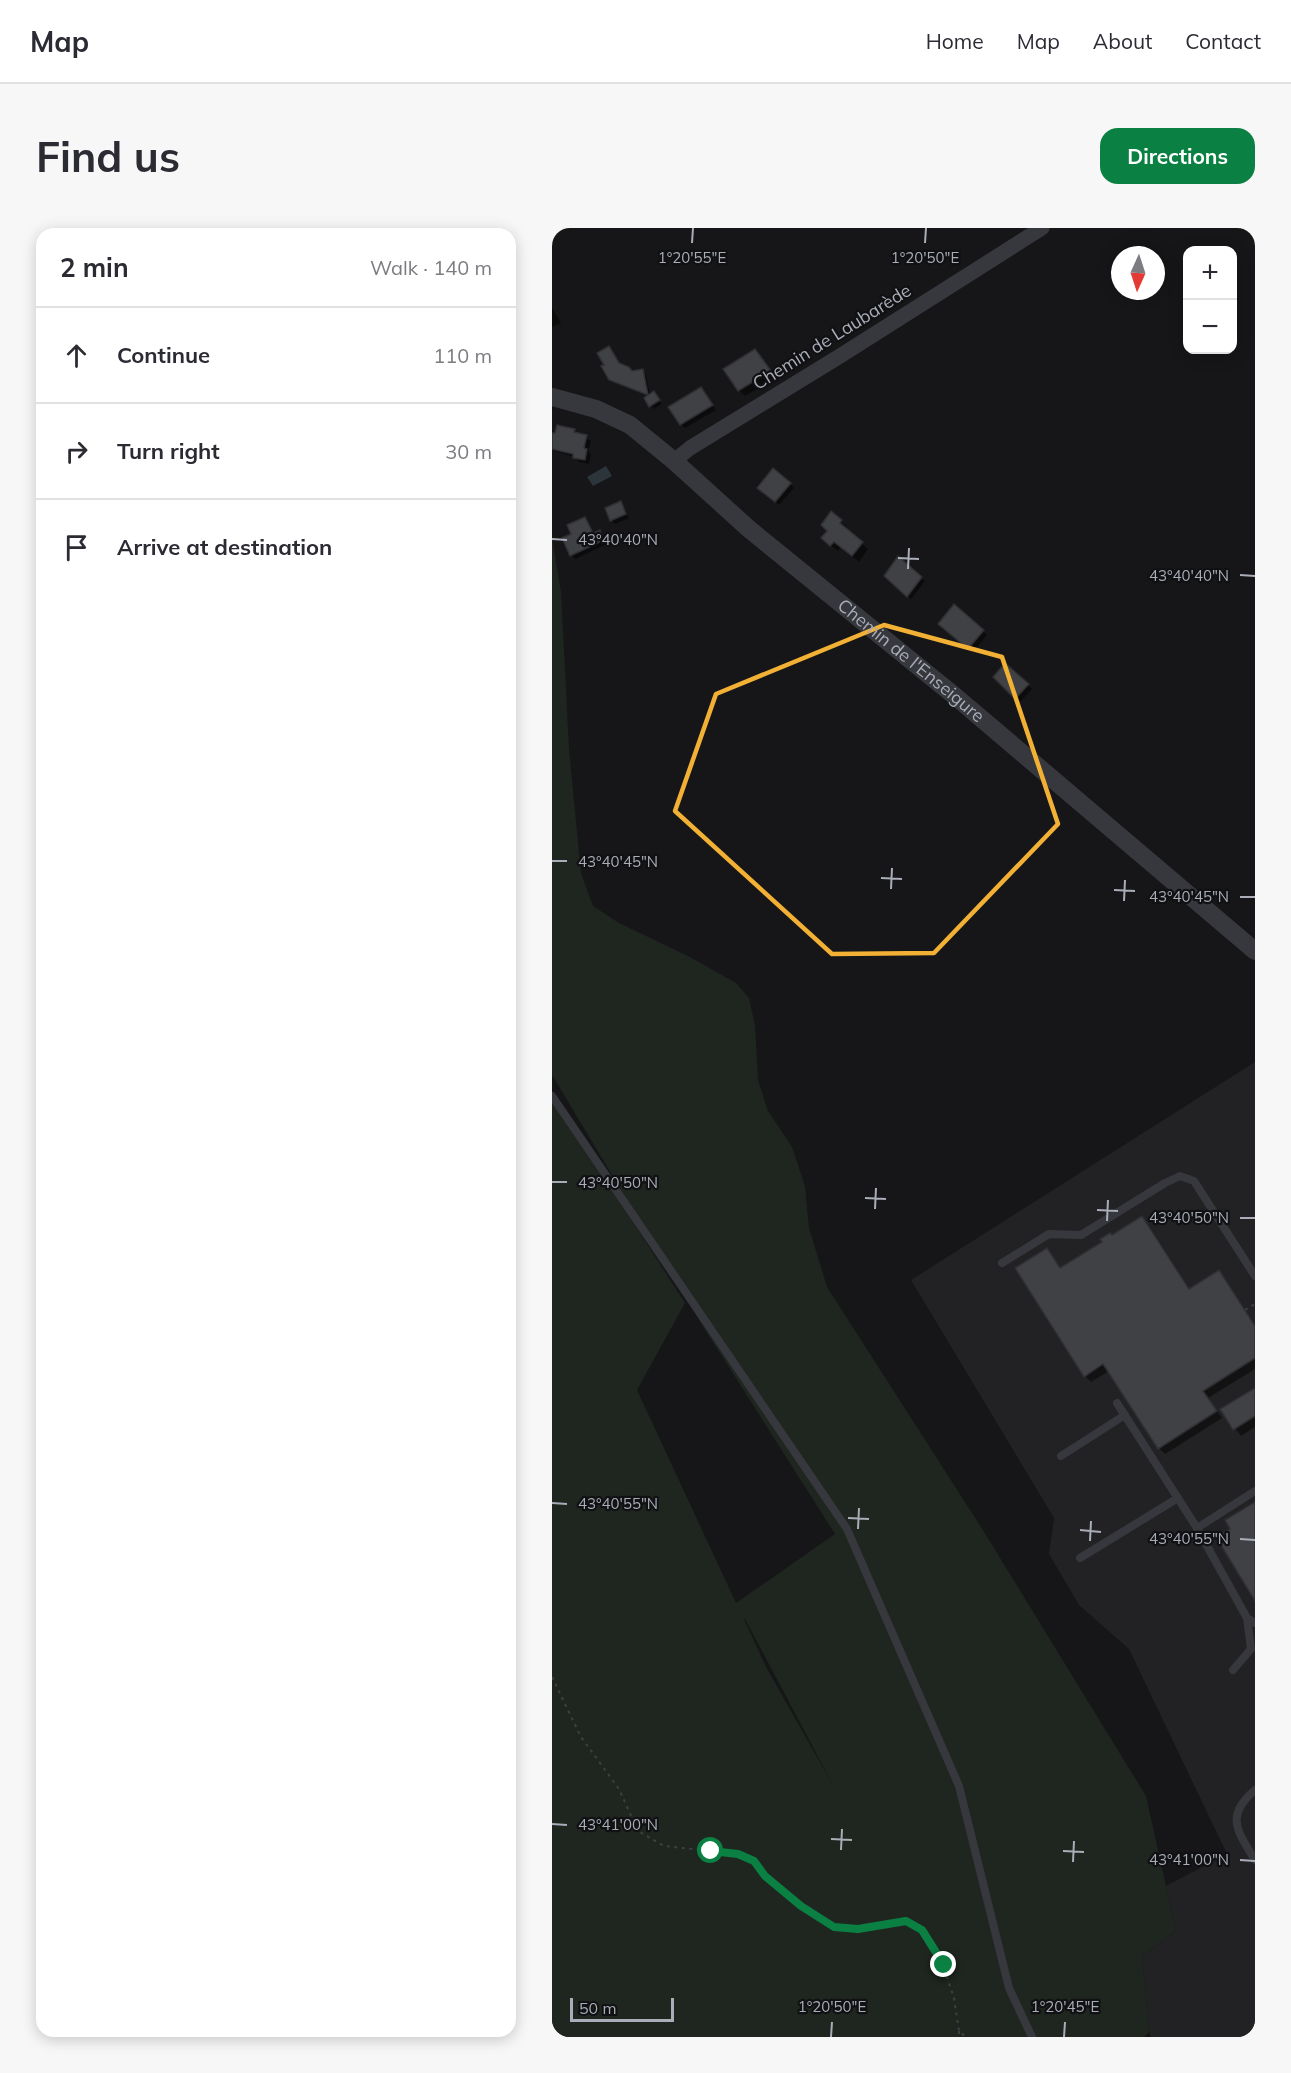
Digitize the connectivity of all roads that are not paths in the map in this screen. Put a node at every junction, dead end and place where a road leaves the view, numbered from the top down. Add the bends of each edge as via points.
1 (1042, 228) edge
2 (552, 397) edge
3 (674, 461) junction
4 (1255, 951) edge
5 (552, 1096) edge
6 (1002, 1263) dead end
7 (1255, 1276) edge
8 (1117, 1403) dead end
9 (1125, 1416) junction
10 (1061, 1456) dead end
11 (1255, 1491) edge
12 (1178, 1498) junction
13 (1197, 1528) junction
14 (1080, 1558) dead end
15 (1247, 1618) junction
16 (1255, 1623) edge
17 (1233, 1670) dead end
18 (1255, 1790) edge
19 (1255, 1860) edge
20 (1032, 2037) edge

1 - 3 street, Chemin de Laubarède
2 - 3 street, Chemin de l'Enseigure via 613,416
3 - 4 street, Chemin de l'Enseigure via 749,529 956,697
5 - 20 lane via 847,1528 959,1786 1009,1988
6 - 7 lane via 1049,1234 1081,1235 1180,1176 1194,1181
8 - 9 lane
9 - 10 lane
9 - 12 lane
11 - 13 lane
12 - 13 lane
12 - 14 lane
13 - 15 lane
15 - 16 lane
15 - 17 lane via 1251,1649
18 - 19 lane via 1237,1813 1237,1830

